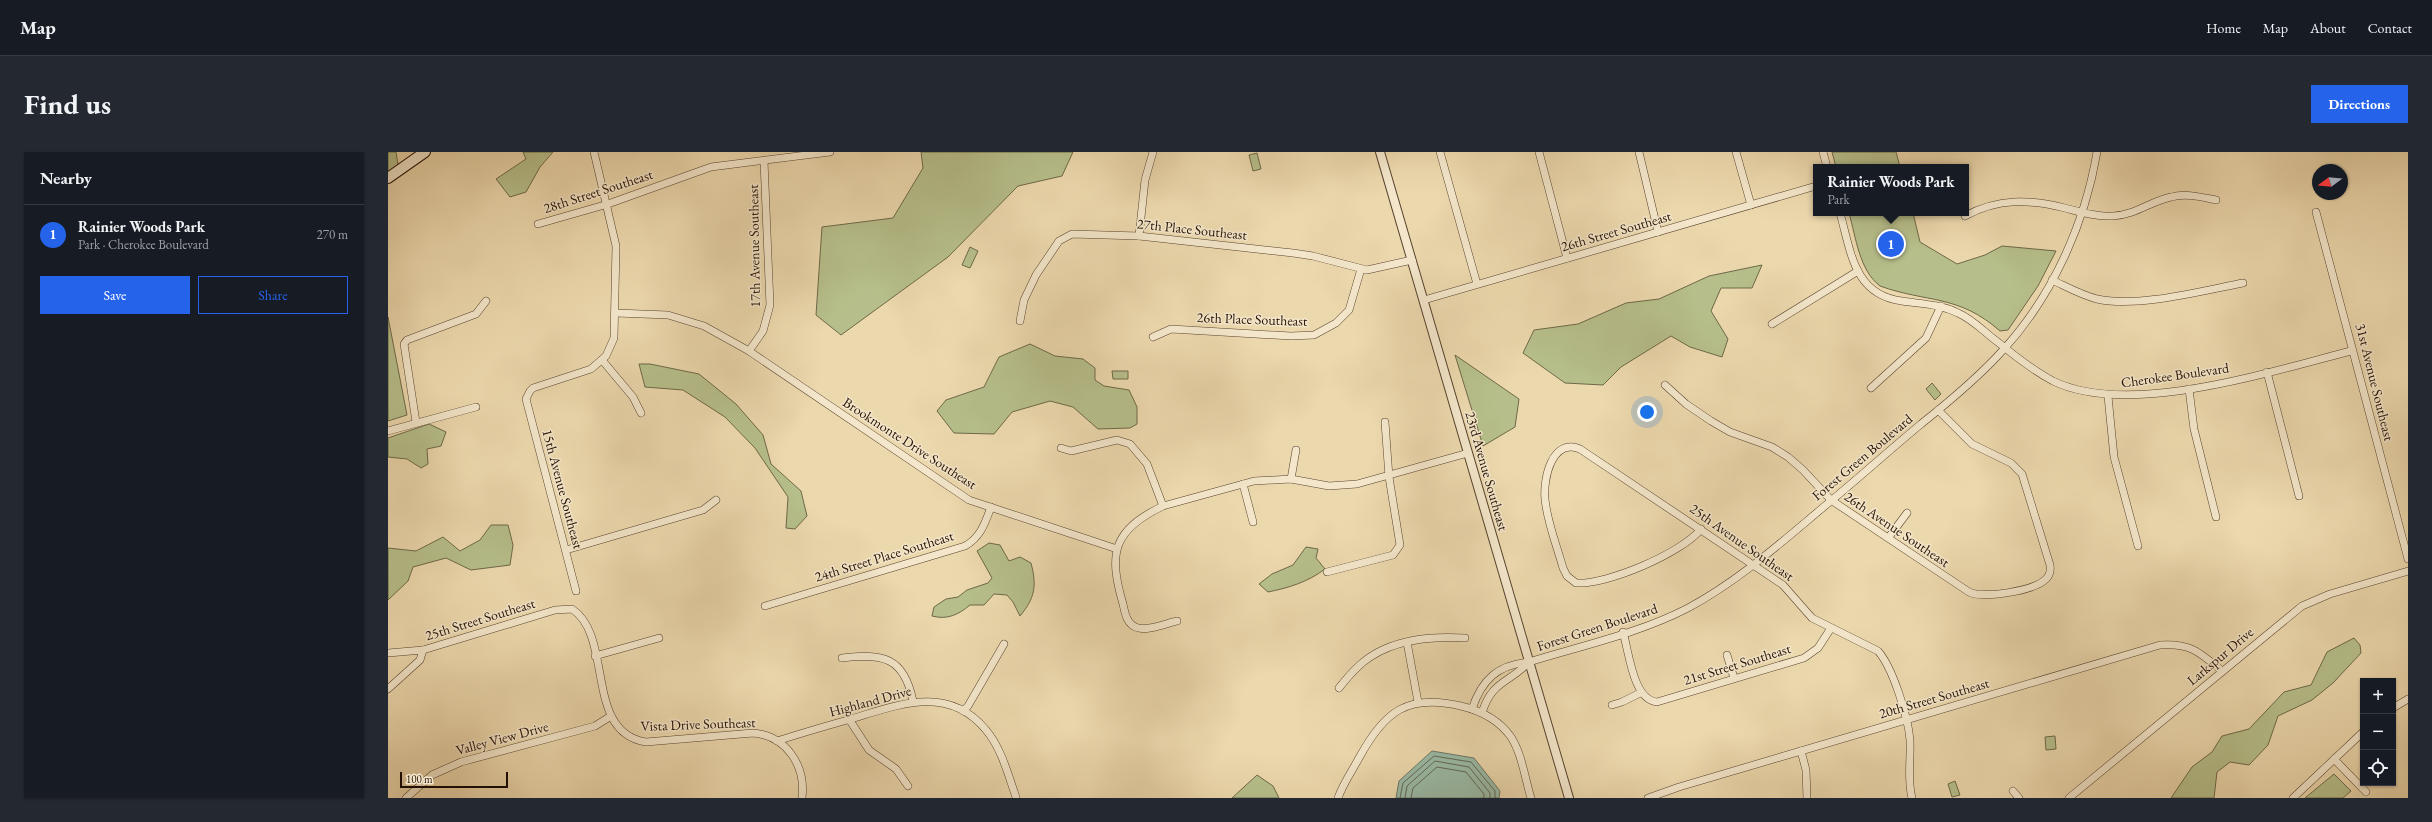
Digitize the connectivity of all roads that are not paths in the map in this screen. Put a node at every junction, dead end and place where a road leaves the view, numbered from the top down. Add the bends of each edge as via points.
1 (425, 152) edge
2 (594, 152) edge
3 (830, 152) edge
4 (1153, 152) edge
5 (1380, 152) edge
6 (1440, 152) edge
7 (1539, 152) edge
8 (1639, 152) edge
9 (1736, 152) edge
10 (1823, 152) edge
11 (2097, 152) edge
12 (764, 160) junction
13 (1826, 164) edge
14 (388, 178) edge
15 (1813, 187) edge
16 (2216, 200) dead end
17 (608, 204) junction
18 (1751, 205) junction
19 (2082, 212) junction
20 (2316, 212) dead end
21 (1969, 214) edge
22 (1841, 216) edge
23 (538, 224) dead end
24 (1658, 232) junction
25 (1139, 236) junction
26 (1567, 258) junction
27 (1412, 260) junction
28 (1361, 269) junction
29 (1858, 271) junction
30 (2052, 280) junction
31 (2243, 283) dead end
32 (1477, 284) junction
33 (1424, 300) junction
34 (486, 302) dead end
35 (1941, 306) junction
36 (616, 313) junction
37 (1020, 322) dead end
38 (1772, 324) dead end
39 (1153, 337) dead end
40 (2005, 348) junction
41 (749, 351) junction
42 (2351, 351) junction
43 (602, 360) junction
44 (2267, 372) junction
45 (1665, 384) dead end
46 (1871, 388) dead end
47 (2189, 388) junction
48 (2108, 396) junction
49 (476, 407) dead end
50 (1938, 410) junction
51 (641, 413) dead end
52 (416, 422) junction
53 (1385, 422) dead end
54 (388, 431) edge
55 (1061, 448) dead end
56 (1296, 450) dead end
57 (1468, 453) junction
58 (1388, 477) junction
59 (1291, 479) junction
60 (1243, 484) junction
61 (2299, 496) dead end
62 (716, 500) dead end
63 (1831, 500) junction
64 (1163, 506) junction
65 (991, 507) junction
66 (1907, 513) dead end
67 (2216, 517) dead end
68 (1253, 522) dead end
69 (1701, 529) junction
70 (1889, 537) junction
71 (2138, 546) dead end
72 (1116, 549) junction
73 (566, 550) junction
74 (2408, 560) edge
75 (1754, 566) junction
76 (2408, 571) edge
77 (1327, 572) dead end
78 (576, 591) dead end
79 (765, 606) dead end
80 (1177, 621) dead end
81 (1831, 628) junction
82 (1623, 632) junction
83 (659, 638) dead end
84 (1465, 638) dead end
85 (1407, 642) junction
86 (1004, 644) dead end
87 (423, 650) junction
88 (388, 653) edge
89 (1727, 655) dead end
90 (595, 656) junction
91 (842, 658) dead end
92 (1529, 662) junction
93 (2222, 671) junction
94 (1734, 678) junction
95 (1339, 688) dead end
96 (388, 689) edge
97 (1640, 693) junction
98 (2408, 700) edge
99 (913, 701) junction
100 (1418, 702) junction
101 (1612, 705) dead end
102 (2396, 706) edge
103 (1472, 709) junction
104 (963, 711) junction
105 (1482, 713) junction
106 (611, 716) junction
107 (850, 720) junction
108 (1905, 720) junction
109 (2360, 735) edge
110 (777, 741) junction
111 (1801, 751) junction
112 (2334, 759) junction
113 (908, 786) dead end
114 (2013, 791) dead end
115 (2366, 792) dead end
116 (1016, 797) edge
117 (406, 798) edge
118 (802, 798) edge
119 (1338, 798) edge
120 (1531, 798) edge
121 (1569, 798) edge
122 (1648, 798) edge
123 (1807, 798) edge
124 (1912, 798) edge
125 (2019, 798) edge
126 (2070, 798) edge
127 (2293, 798) edge

1 - 14 main road
2 - 17 street
3 - 12 street, 28th Street Southeast
4 - 25 street via 1145,180
5 - 27 street, 23rd Avenue Southeast
6 - 32 street
7 - 26 street
8 - 24 street
9 - 18 street
10 - 13 street
11 - 19 street, Forest Green Boulevard
12 - 17 street, 28th Street Southeast via 712,167
12 - 41 street, 17th Avenue Southeast via 770,305 763,331
15 - 18 street, 26th Street Southeast
16 - 19 street via 2182,195 2166,198 2135,212 2121,215 2100,216
17 - 23 street, 28th Street Southeast
17 - 36 street via 618,258
18 - 24 street, 26th Street Southeast
19 - 21 street via 2042,202 2017,201 1992,204
19 - 30 street, Forest Green Boulevard
20 - 42 street, 31st Avenue Southeast via 2351,339
22 - 29 street, Cherokee Boulevard
24 - 26 street, 26th Street Southeast
25 - 28 street, 27th Place Southeast via 1313,256
25 - 37 street, 27th Place Southeast via 1077,233 1062,238 1028,289
26 - 32 street, 26th Street Southeast
27 - 28 street, 27th Place Southeast via 1378,269
27 - 33 street, 23rd Avenue Southeast
28 - 39 street, 26th Place Southeast via 1349,310 1336,323 1314,335 1290,336 1171,329
29 - 35 street, Cherokee Boulevard via 1866,285 1875,293 1887,298
29 - 38 street
30 - 31 street via 2087,296 2125,302
30 - 40 street, Forest Green Boulevard
32 - 33 street, 26th Street Southeast
33 - 57 street, 23rd Avenue Southeast
34 - 52 street via 476,314 407,340 404,344
35 - 40 street, Cherokee Boulevard via 1974,322
35 - 46 street via 1926,338
36 - 41 street, Brookmonte Drive Southeast via 668,315 690,320
36 - 43 street via 614,338
40 - 48 street, Cherokee Boulevard via 2042,375 2059,383 2087,393
40 - 50 street, Forest Green Boulevard
41 - 65 street, Brookmonte Drive Southeast via 951,489 970,500
42 - 44 street, Cherokee Boulevard
42 - 74 street, 31st Avenue Southeast
43 - 51 street via 633,397
43 - 73 street, 15th Avenue Southeast via 585,372 533,388 527,394 527,404
44 - 47 street, Cherokee Boulevard
44 - 61 street
45 - 63 street, 26th Avenue Southeast via 1686,404 1711,422 1788,457 1804,470
47 - 48 street, Cherokee Boulevard via 2130,396
47 - 67 street via 2194,429
48 - 71 street via 2114,457
49 - 52 street
50 - 63 street, Forest Green Boulevard
50 - 70 street, 26th Avenue Southeast via 1972,444 2011,463 2022,474 2050,565 2049,576 2039,584 2023,589 1988,596 1973,594
52 - 54 street
53 - 58 street
55 - 64 street via 1070,452 1118,440 1130,444 1147,464
56 - 59 street
57 - 58 street
57 - 92 street, 23rd Avenue Southeast
58 - 59 street via 1338,486
58 - 77 street via 1400,538 1398,550 1384,558
59 - 60 street
60 - 64 street
60 - 68 street
62 - 73 street via 703,510
63 - 70 street, 26th Avenue Southeast
63 - 75 street, Forest Green Boulevard
64 - 72 street via 1134,523
65 - 72 street, Brookmonte Drive Southeast
65 - 79 street, 24th Street Place Southeast via 983,529 965,546
66 - 70 street
69 - 69 street, 25th Avenue Southeast via 1580,449 1570,446 1558,451 1552,459 1545,499 1563,568 1576,583 1589,583 1641,566 1683,546
69 - 75 street, 25th Avenue Southeast
72 - 80 street via 1115,578 1127,619 1133,627 1140,629
73 - 78 street, 15th Avenue Southeast
75 - 81 street, 25th Avenue Southeast via 1789,590 1812,618
75 - 82 street, Forest Green Boulevard via 1687,608 1661,621
76 - 93 street, Larkspur Drive via 2308,603
81 - 94 street, 21st Street Southeast via 1818,648 1809,656
81 - 108 street, 25th Avenue Southeast via 1871,646 1884,659 1892,675
82 - 92 street, Forest Green Boulevard
82 - 97 street
83 - 90 street
84 - 85 street via 1446,637
85 - 95 street via 1386,649 1366,660
85 - 100 street
86 - 104 street
87 - 88 street, 25th Street Southeast
87 - 90 street, 25th Street Southeast via 555,610 572,609 585,622
87 - 96 street via 420,660
89 - 94 street
90 - 106 street
91 - 99 street via 874,656 894,664 905,676
92 - 103 street via 1513,663 1492,675 1477,696
92 - 105 street via 1520,672 1494,688
92 - 121 street, 23rd Avenue Southeast
93 - 108 street, 20th Street Southeast via 2191,647 2174,644 2160,646
93 - 126 street, Larkspur Drive
94 - 97 street, 21st Street Southeast via 1657,702 1648,700
97 - 101 street
98 - 102 street
99 - 104 street, Highland Drive via 931,702
99 - 107 street, Highland Drive
100 - 103 street
100 - 119 street via 1398,711 1381,723 1367,743
103 - 105 street
104 - 116 street, Highland Drive via 982,726 993,740
105 - 120 street via 1500,724 1513,739
106 - 110 street, Vista Drive Southeast via 624,733 641,741 753,733 764,734
106 - 117 street, Valley View Drive via 595,726 442,769
107 - 110 street, Highland Drive
107 - 113 street via 869,750 896,768
108 - 111 street, 20th Street Southeast
108 - 124 street, 25th Avenue Southeast via 1910,739 1909,777
109 - 112 street
110 - 118 street, Vista Drive Southeast via 792,753 801,778
111 - 122 street, 20th Street Southeast
111 - 123 street via 1806,770
112 - 115 street
112 - 127 street
114 - 125 street

